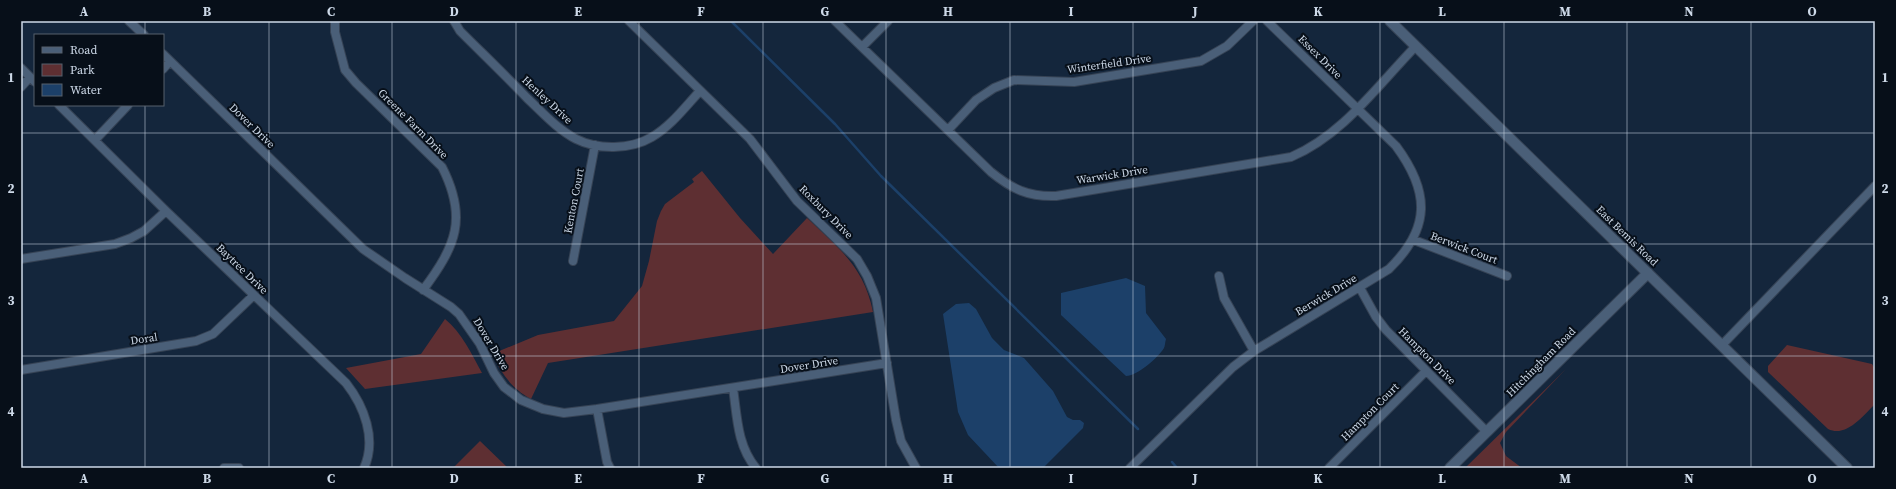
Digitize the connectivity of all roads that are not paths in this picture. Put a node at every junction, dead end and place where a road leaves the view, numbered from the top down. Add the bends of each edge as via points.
1 (130, 21) edge
2 (335, 21) edge
3 (454, 21) edge
4 (629, 21) edge
5 (835, 21) edge
6 (888, 21) edge
7 (1253, 21) edge
8 (1267, 21) edge
9 (1390, 21) edge
10 (143, 34) edge
11 (1416, 46) junction
12 (862, 47) junction
13 (164, 55) edge
14 (170, 61) junction
15 (21, 68) edge
16 (164, 68) edge
17 (33, 80) edge
18 (21, 87) edge
19 (700, 91) junction
20 (60, 106) edge
21 (127, 106) edge
22 (1356, 109) junction
23 (948, 130) junction
24 (95, 140) junction
25 (595, 145) junction
26 (1875, 186) edge
27 (166, 211) junction
28 (1414, 240) junction
29 (21, 259) edge
30 (573, 261) dead end
31 (1648, 273) junction
32 (1219, 276) dead end
33 (1507, 276) dead end
34 (1360, 288) junction
35 (424, 290) junction
36 (254, 295) junction
37 (1722, 345) junction
38 (1254, 351) junction
39 (888, 364) junction
40 (21, 370) edge
41 (1426, 371) junction
42 (733, 388) junction
43 (597, 409) junction
44 (1487, 432) junction
45 (224, 468) edge
46 (239, 468) edge
47 (364, 468) edge
48 (610, 468) edge
49 (756, 468) edge
50 (916, 468) edge
51 (1130, 468) edge
52 (1328, 468) edge
53 (1450, 468) edge
54 (1847, 468) edge

1 - 10 street
2 - 35 street, Greene Farm Drive via 335,32 345,70 442,167 456,202 456,224 452,242
3 - 25 street, Henley Drive via 460,31 557,127 576,139
4 - 19 street, Roxbury Drive
5 - 12 street, Warwick Drive
6 - 12 street
7 - 23 street, Winterfield Drive via 1227,46 1201,61 1074,82 1014,80 994,88 976,100
8 - 22 street, Essex Drive
9 - 11 street, East Bemis Road
11 - 22 street, Warwick Drive
11 - 31 street, East Bemis Road
12 - 23 street, Warwick Drive
13 - 14 street, Dover Drive
14 - 16 street
14 - 35 street, Dover Drive via 358,244
15 - 17 street
17 - 18 street
19 - 25 street, Henley Drive via 665,128 651,138 636,144 606,147
19 - 39 street, Roxbury Drive via 750,139 797,201 857,259 874,292
20 - 24 street, Baytree Drive
21 - 24 street
22 - 23 street, Warwick Drive via 1322,140 1308,150 1291,157 1040,196 1022,192 1006,184
22 - 28 street, Berwick Drive via 1396,146 1413,172 1420,193 1420,224
24 - 27 street, Baytree Drive
25 - 30 street, Kenton Court
26 - 37 street
27 - 29 street via 144,231 115,244
27 - 36 street, Baytree Drive
28 - 33 street, Berwick Court
28 - 34 street, Berwick Drive via 1389,269
31 - 37 street, East Bemis Road
31 - 44 street, Hitchingham Road
32 - 38 street via 1224,298
34 - 38 street, Berwick Drive
34 - 41 street, Hampton Drive via 1386,330
35 - 43 street, Dover Drive via 459,314 480,344 504,387 521,400 543,409 564,413
36 - 40 street, Doral via 213,334 196,341
36 - 47 street, Baytree Drive via 346,383 355,395 368,431 368,453
37 - 54 street, East Bemis Road
38 - 51 street, Berwick Drive via 1233,366
39 - 42 street, Dover Drive
39 - 50 street, Roxbury Drive via 901,441
41 - 44 street, Hampton Drive
41 - 52 street, Hampton Court
42 - 43 street, Dover Drive
42 - 49 street via 740,437
43 - 48 street
44 - 53 street, Hitchingham Road
45 - 46 street

